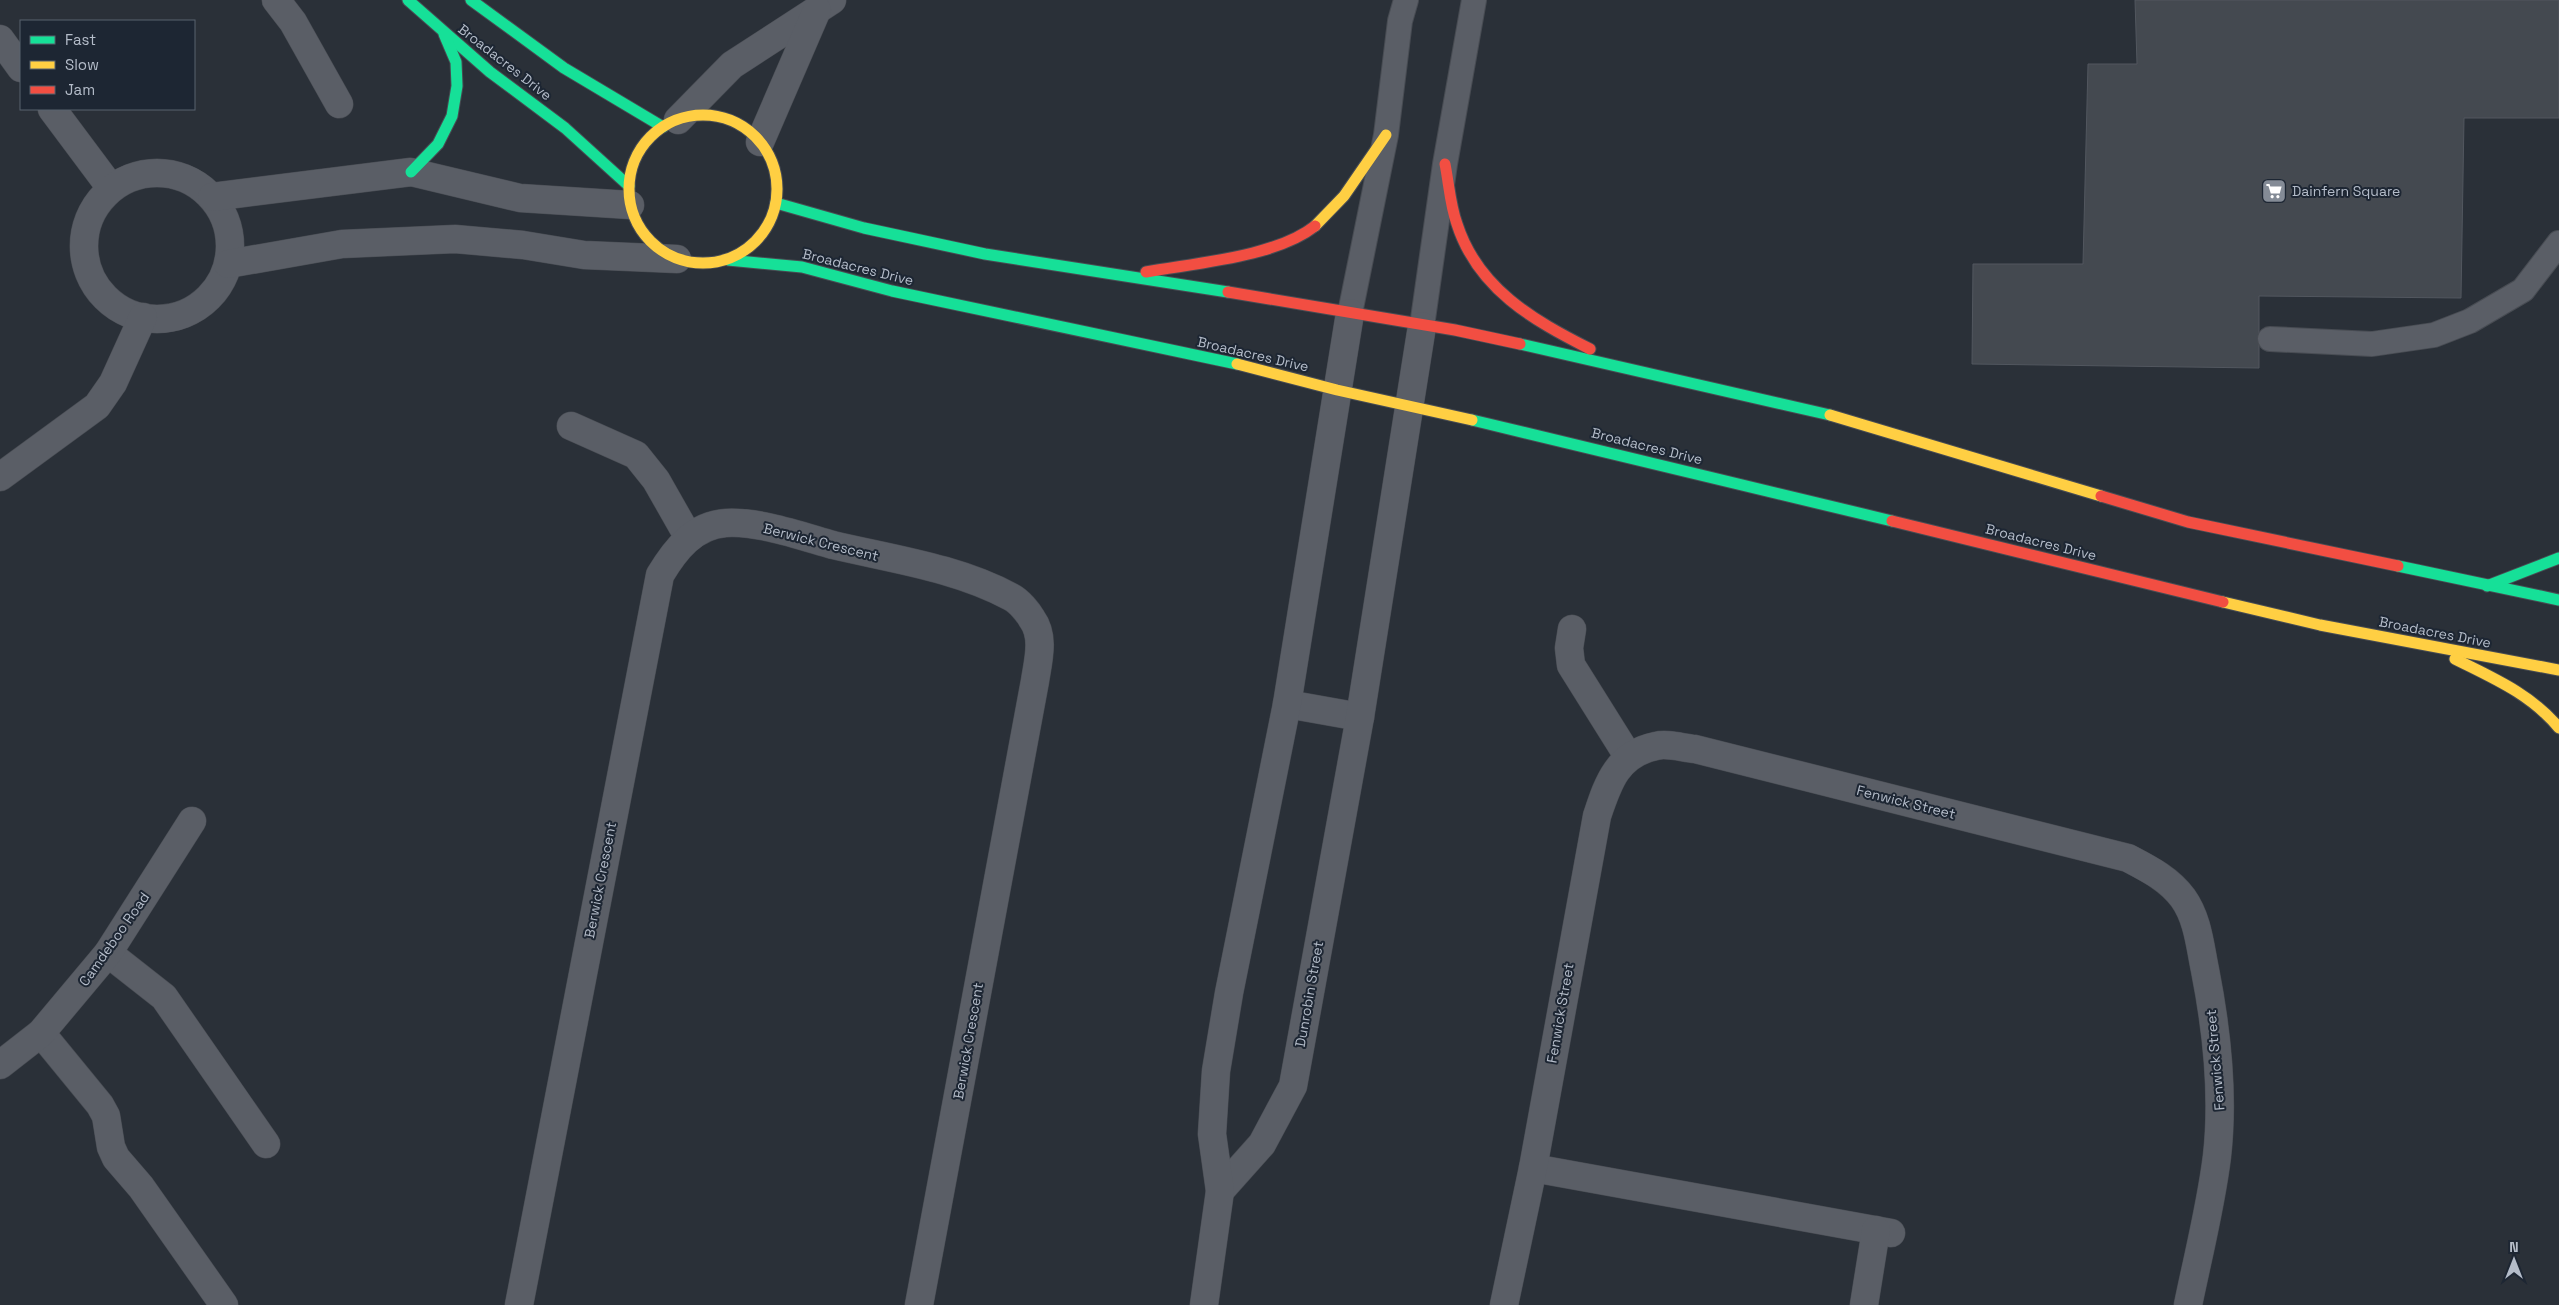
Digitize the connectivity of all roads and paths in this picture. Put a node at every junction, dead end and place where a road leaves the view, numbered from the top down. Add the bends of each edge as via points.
1 (276, 0) edge
2 (408, 0) edge
3 (470, 0) edge
4 (1406, 0) edge
5 (1474, 0) edge
6 (824, 5) edge
7 (444, 34) junction
8 (339, 104) dead end
9 (53, 110) edge
10 (671, 123) junction
11 (1386, 135) junction
12 (760, 142) junction
13 (1444, 164) junction
14 (411, 172) junction
15 (111, 188) junction
16 (629, 195) junction
17 (212, 197) junction
18 (776, 203) junction
19 (2559, 243) edge
20 (677, 259) junction
21 (728, 260) junction
22 (228, 264) junction
23 (1128, 276) junction
24 (1350, 313) junction
25 (143, 317) junction
26 (1422, 326) junction
27 (2270, 339) dead end
28 (1628, 368) junction
29 (1337, 390) junction
30 (1411, 404) junction
31 (571, 426) dead end
32 (0, 477) edge
33 (689, 538) junction
34 (2559, 558) edge
35 (2487, 586) junction
36 (2559, 600) edge
37 (1572, 629) dead end
38 (2428, 646) junction
39 (2559, 670) edge
40 (1288, 704) junction
41 (1360, 717) junction
42 (2559, 728) edge
43 (1628, 756) junction
44 (192, 821) dead end
45 (108, 953) junction
46 (41, 1033) junction
47 (0, 1065) edge
48 (266, 1144) dead end
49 (1533, 1168) junction
50 (1220, 1191) junction
51 (224, 1305) edge
52 (519, 1305) edge
53 (919, 1305) edge
54 (1204, 1305) edge
55 (1504, 1305) edge
56 (1864, 1305) edge
57 (2188, 1305) edge

1 - 8 street via 293,22
2 - 7 street, Broadacres Drive
3 - 10 street, Broadacres Drive via 584,81
4 - 11 lane via 1400,21
5 - 13 lane
6 - 10 street via 732,65
6 - 12 street
7 - 14 street via 456,62 458,86 452,116 438,144
7 - 16 street, Broadacres Drive via 565,128
9 - 15 street
10 - 12 street, Broadacres Drive via 701,116 723,118 744,127
10 - 16 street via 649,138 639,152 632,169
11 - 23 street via 1337,205 1311,229 1273,247
11 - 24 lane
12 - 18 street, Broadacres Drive via 772,161 777,181
13 - 26 lane
13 - 28 street via 1459,230 1476,267 1496,290 1533,321
14 - 16 street via 520,198
14 - 17 street
15 - 17 street via 130,178 152,173 174,175 194,183
15 - 25 street via 90,214 83,246 85,262 100,292 127,312
16 - 20 street, Broadacres Drive via 639,228 655,246
17 - 22 street via 224,217 230,240
18 - 21 street, Broadacres Drive via 760,238
18 - 23 street via 864,228 985,254
19 - 27 lane via 2523,290 2470,321 2434,335 2372,344
20 - 21 street, Broadacres Drive via 702,264
20 - 22 street via 584,256 523,245 455,239 342,244
21 - 29 street, Broadacres Drive via 802,267 892,292 1228,362
22 - 25 street via 219,284 205,301 186,313 165,318
23 - 24 street
24 - 26 street
24 - 29 street
25 - 32 street via 113,383 97,406
26 - 28 street via 1455,330
26 - 30 street, Dunrobin Street
28 - 35 street via 1819,412 2188,522
29 - 30 street, Broadacres Drive
29 - 40 street
30 - 38 street, Broadacres Drive via 2320,625
30 - 41 street, Dunrobin Street
31 - 33 street via 636,455 656,480
33 - 52 street, Berwick Crescent via 674,552 660,575
33 - 53 street, Berwick Crescent via 703,529 726,523 765,528 972,579 1014,598 1038,629 1040,646 1035,682
34 - 35 street
35 - 36 street
37 - 43 street via 1571,664
38 - 39 street, Broadacres Drive
38 - 42 street via 2519,692 2553,719
40 - 41 street
40 - 50 street via 1216,1072 1212,1134
41 - 50 street, Dunrobin Street via 1293,1086 1262,1144
43 - 49 street, Fenwick Street via 1608,783 1597,816
43 - 57 street, Fenwick Street via 1657,745 1695,749 2128,858 2162,876 2183,898 2197,927 2208,982 2220,1082 2217,1157
44 - 45 street, Camdeboo Road
45 - 46 street, Camdeboo Road
45 - 48 street via 164,997
46 - 47 street, Camdeboo Road
46 - 51 street via 100,1105 106,1116 116,1158 141,1187
49 - 55 street, Fenwick Street
49 - 56 street via 1884,1232
50 - 54 street

